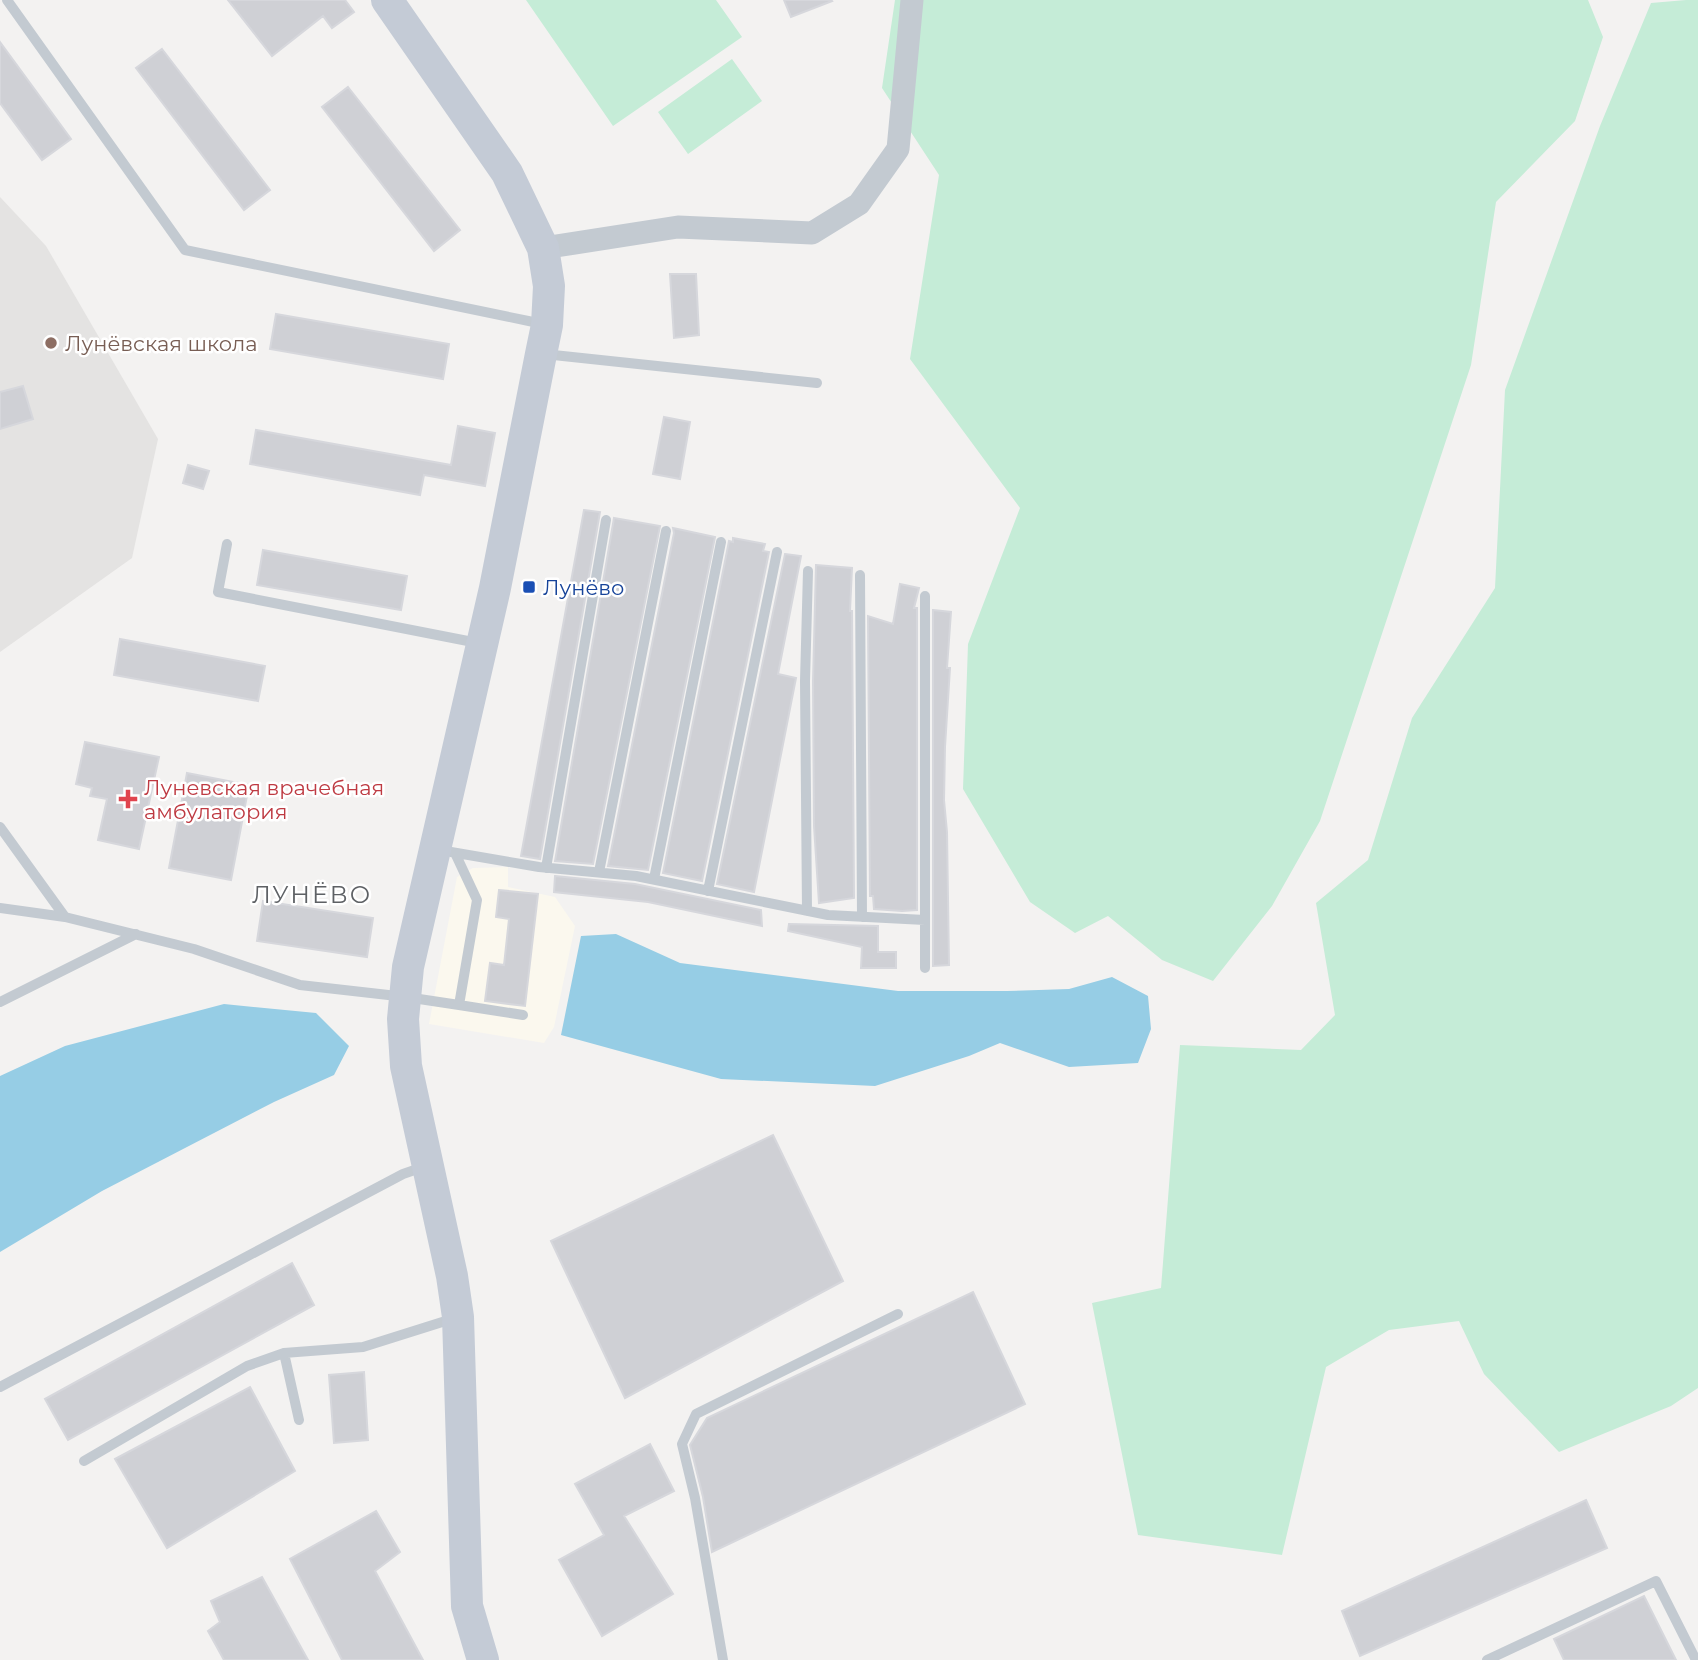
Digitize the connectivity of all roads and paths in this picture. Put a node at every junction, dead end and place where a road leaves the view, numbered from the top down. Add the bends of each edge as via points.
1 (7, 0) edge
2 (912, 0) edge
3 (389, 1) edge
4 (543, 248) junction
5 (544, 340) junction
6 (817, 383) dead end
7 (606, 520) dead end
8 (666, 531) dead end
9 (721, 542) dead end
10 (227, 544) dead end
11 (776, 552) dead end
12 (808, 571) dead end
13 (860, 575) dead end
14 (925, 596) dead end
15 (481, 643) junction
16 (0, 827) edge
17 (445, 851) junction
18 (546, 868) junction
19 (600, 873) junction
20 (654, 879) junction
21 (708, 891) junction
22 (0, 908) edge
23 (807, 911) junction
24 (65, 917) junction
25 (862, 917) junction
26 (925, 920) junction
27 (136, 934) junction
28 (925, 968) dead end
29 (406, 997) junction
30 (0, 1002) edge
31 (459, 1005) junction
32 (523, 1014) dead end
33 (428, 1165) junction
34 (898, 1314) dead end
35 (458, 1317) junction
36 (284, 1353) junction
37 (0, 1387) edge
38 (299, 1420) dead end
39 (84, 1461) dead end
40 (483, 1660) edge
41 (723, 1660) edge
42 (1487, 1660) edge
43 (1696, 1660) edge

1 - 5 lane via 185,250
2 - 4 street via 898,149 859,204 812,233 678,227
3 - 4 street via 507,173
4 - 5 street via 549,286
5 - 6 lane
5 - 15 street
7 - 18 lane
8 - 19 lane
9 - 20 lane
10 - 15 lane via 218,592
11 - 21 lane
12 - 23 lane
13 - 25 lane
14 - 26 lane
15 - 17 street
16 - 24 lane
17 - 18 lane
17 - 29 street via 408,967
17 - 31 lane via 477,900
18 - 19 lane
19 - 20 lane
20 - 21 lane
21 - 23 lane
22 - 24 lane
23 - 25 lane
24 - 27 lane
25 - 26 lane
26 - 28 lane
27 - 29 lane via 194,948 300,985
27 - 30 lane
29 - 31 lane
29 - 33 street via 406,1066
31 - 32 lane
33 - 35 street
33 - 37 lane via 403,1174
34 - 41 lane via 696,1414 681,1444
35 - 36 lane via 363,1347
35 - 40 street via 467,1606
36 - 38 lane
36 - 39 lane via 247,1366
42 - 43 lane via 1656,1581

